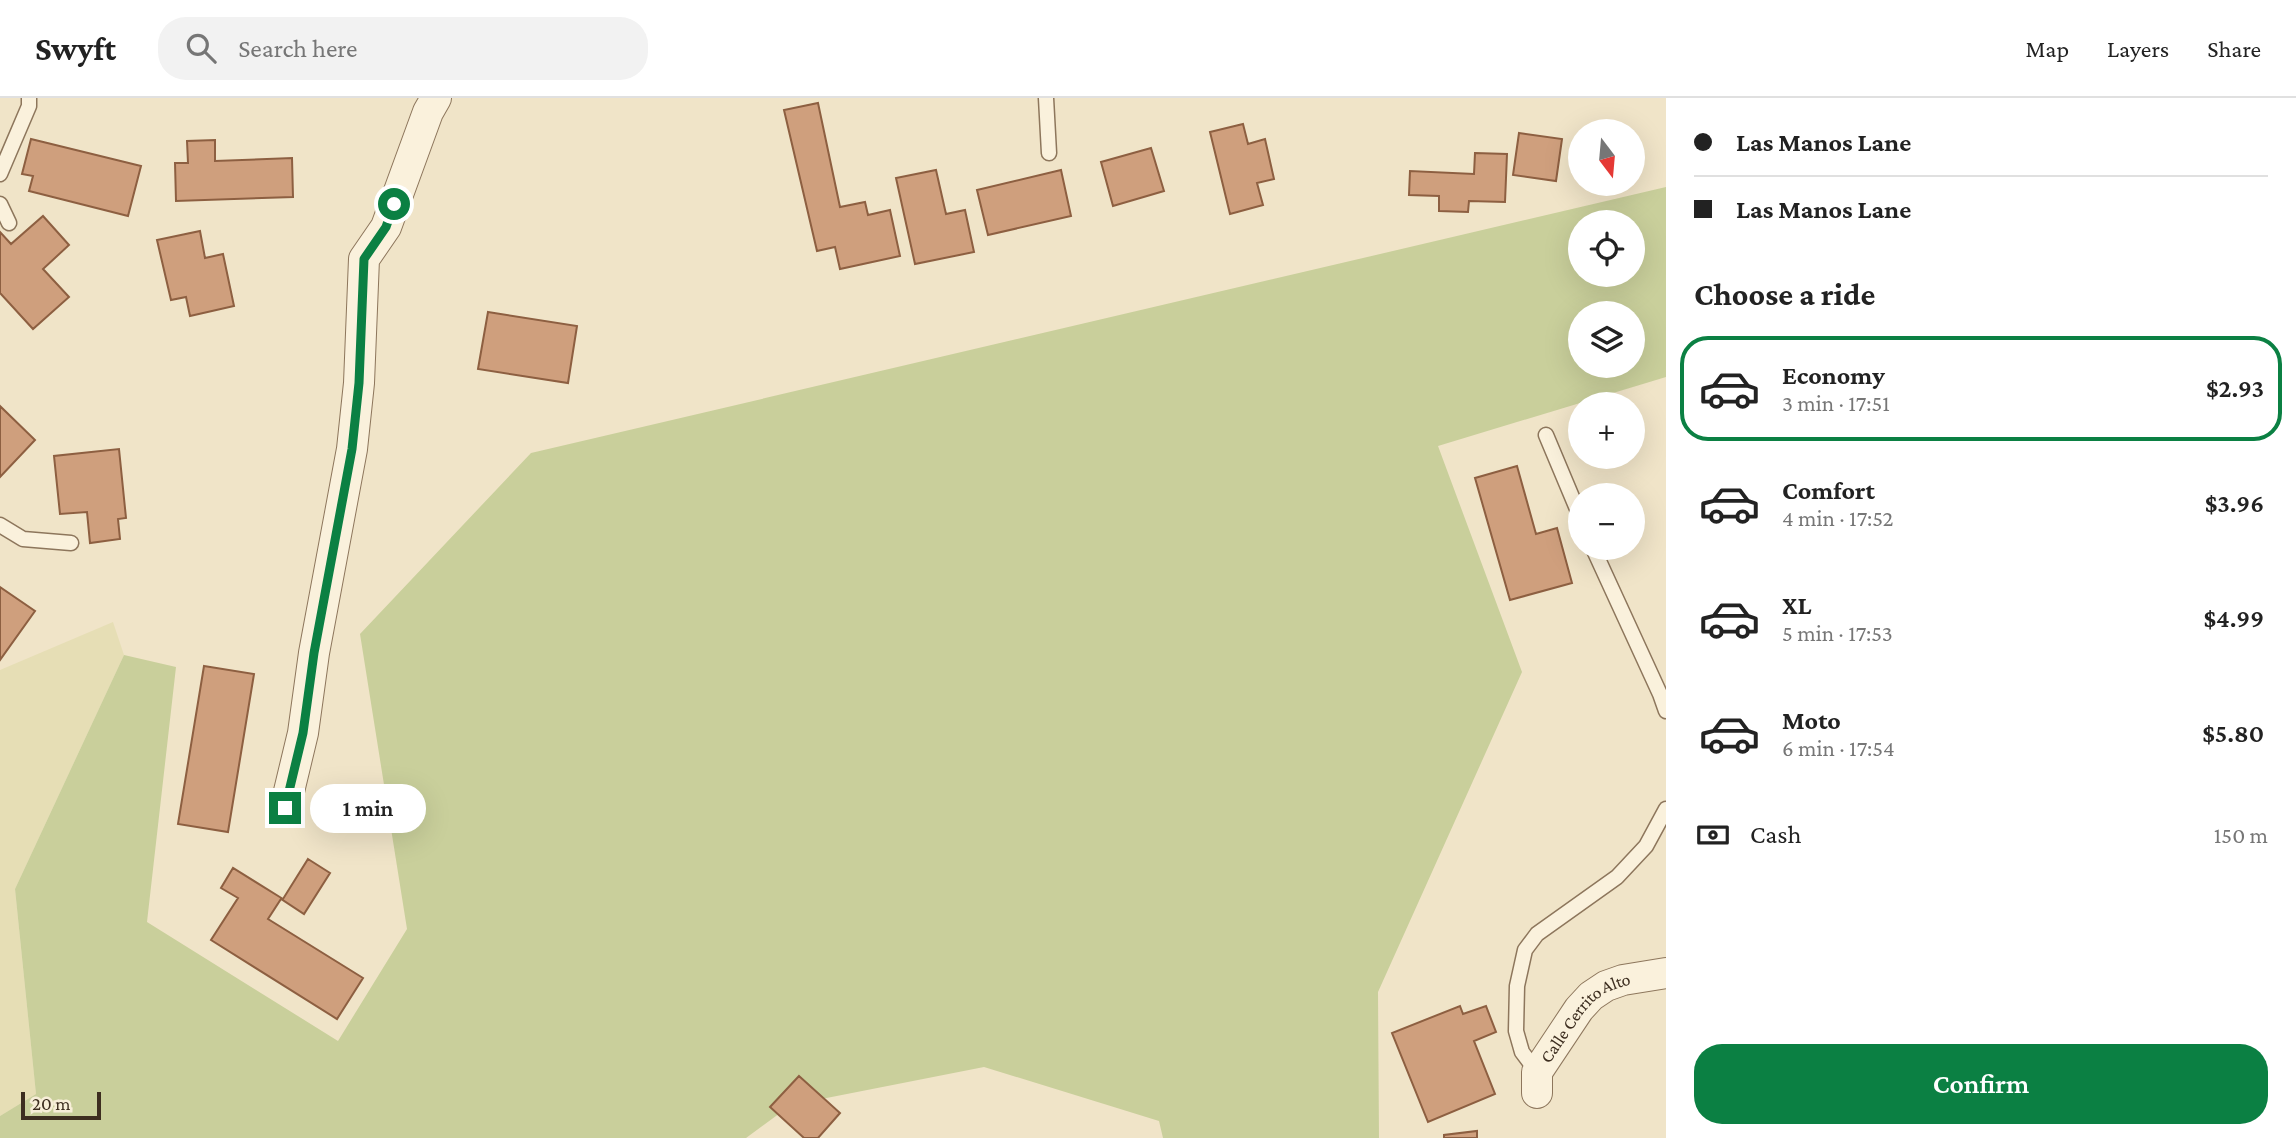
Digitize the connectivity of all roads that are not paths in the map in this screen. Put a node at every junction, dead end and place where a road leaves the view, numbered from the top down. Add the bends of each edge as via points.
1 (29, 98) edge
2 (436, 98) edge
3 (1046, 98) edge
4 (1049, 153) dead end
5 (0, 174) edge
6 (0, 204) edge
7 (9, 223) dead end
8 (1546, 435) dead end
9 (1568, 487) edge
10 (0, 525) edge
11 (71, 543) dead end
12 (1598, 560) edge
13 (1666, 712) edge
14 (285, 808) dead end
15 (1666, 809) edge
16 (1666, 973) edge
17 (1537, 1083) joint

1 - 5 lane
2 - 14 street via 386,227 364,259 352,449 303,733
3 - 4 lane
6 - 7 lane
8 - 9 lane
10 - 11 lane via 23,539
12 - 13 lane
15 - 17 lane via 1646,846 1617,877 1537,934 1525,950 1517,986 1517,1031
16 - 17 street, Calle Cerrito Alto via 1623,980 1591,996

